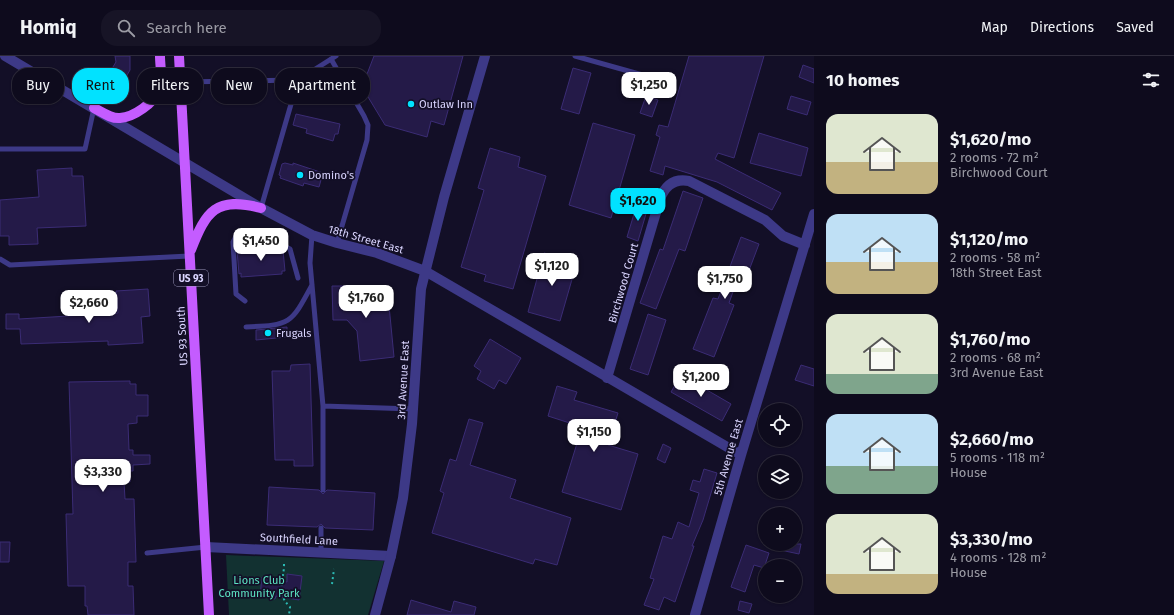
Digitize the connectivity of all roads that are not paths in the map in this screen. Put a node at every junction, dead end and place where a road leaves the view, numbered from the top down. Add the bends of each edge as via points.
1 (5, 56) edge
2 (160, 56) edge
3 (179, 56) edge
4 (336, 56) edge
5 (485, 56) edge
6 (575, 56) edge
7 (331, 59) junction
8 (180, 68) edge
9 (317, 68) edge
10 (275, 80) edge
11 (664, 81) dead end
12 (203, 82) edge
13 (182, 104) edge
14 (291, 104) edge
15 (94, 108) junction
16 (0, 150) edge
17 (184, 162) junction
18 (261, 208) junction
19 (814, 214) edge
20 (312, 235) junction
21 (337, 243) junction
22 (805, 245) junction
23 (189, 256) junction
24 (0, 259) edge
25 (425, 271) junction
26 (298, 278) dead end
27 (312, 284) junction
28 (245, 301) dead end
29 (246, 327) dead end
30 (607, 378) junction
31 (323, 406) junction
32 (413, 409) junction
33 (741, 455) junction
34 (324, 490) dead end
35 (322, 528) dead end
36 (206, 547) junction
37 (320, 552) junction
38 (147, 553) dead end
39 (391, 556) junction
40 (209, 615) edge
41 (375, 615) edge
42 (696, 615) edge

1 - 15 street, 18th Street East
2 - 15 main road via 159,89 147,105 129,116 119,118
3 - 8 main road, US 93 South / US 93
4 - 7 lane
5 - 25 street, 3rd Avenue East
6 - 11 lane
7 - 9 lane
7 - 21 lane via 368,125 367,140
10 - 12 lane
13 - 17 main road, US 93 South / US 93
14 - 18 lane
15 - 16 lane via 85,149
15 - 17 street, 18th Street East
17 - 18 street, 18th Street East
17 - 23 main road, US 93 South / US 93
18 - 20 street, 18th Street East
18 - 23 main road via 242,203 217,208 207,216 200,227
19 - 22 street, 5th Avenue East
20 - 21 street, 18th Street East
20 - 27 lane
21 - 25 street, 18th Street East via 377,253
22 - 30 street, Birchwood Court via 783,236 765,220 689,181 671,183 664,190 660,200
22 - 33 street, 5th Avenue East
23 - 24 lane via 10,265
23 - 36 main road, US 93 South / US 93
25 - 30 street, 18th Street East
25 - 32 street, 3rd Avenue East via 419,310
26 - 28 lane via 290,249 259,234 245,231 237,234 233,242 236,294
27 - 29 lane via 298,310 287,322 271,326
27 - 31 lane
30 - 33 street, 18th Street East
31 - 32 lane
31 - 34 lane
32 - 39 street, 3rd Avenue East via 403,498
33 - 42 street, 5th Avenue East
35 - 37 lane
36 - 37 street, Southfield Lane
36 - 38 lane
36 - 40 main road, US 93 South / US 93
37 - 39 street, Southfield Lane
39 - 41 street, 3rd Avenue East

